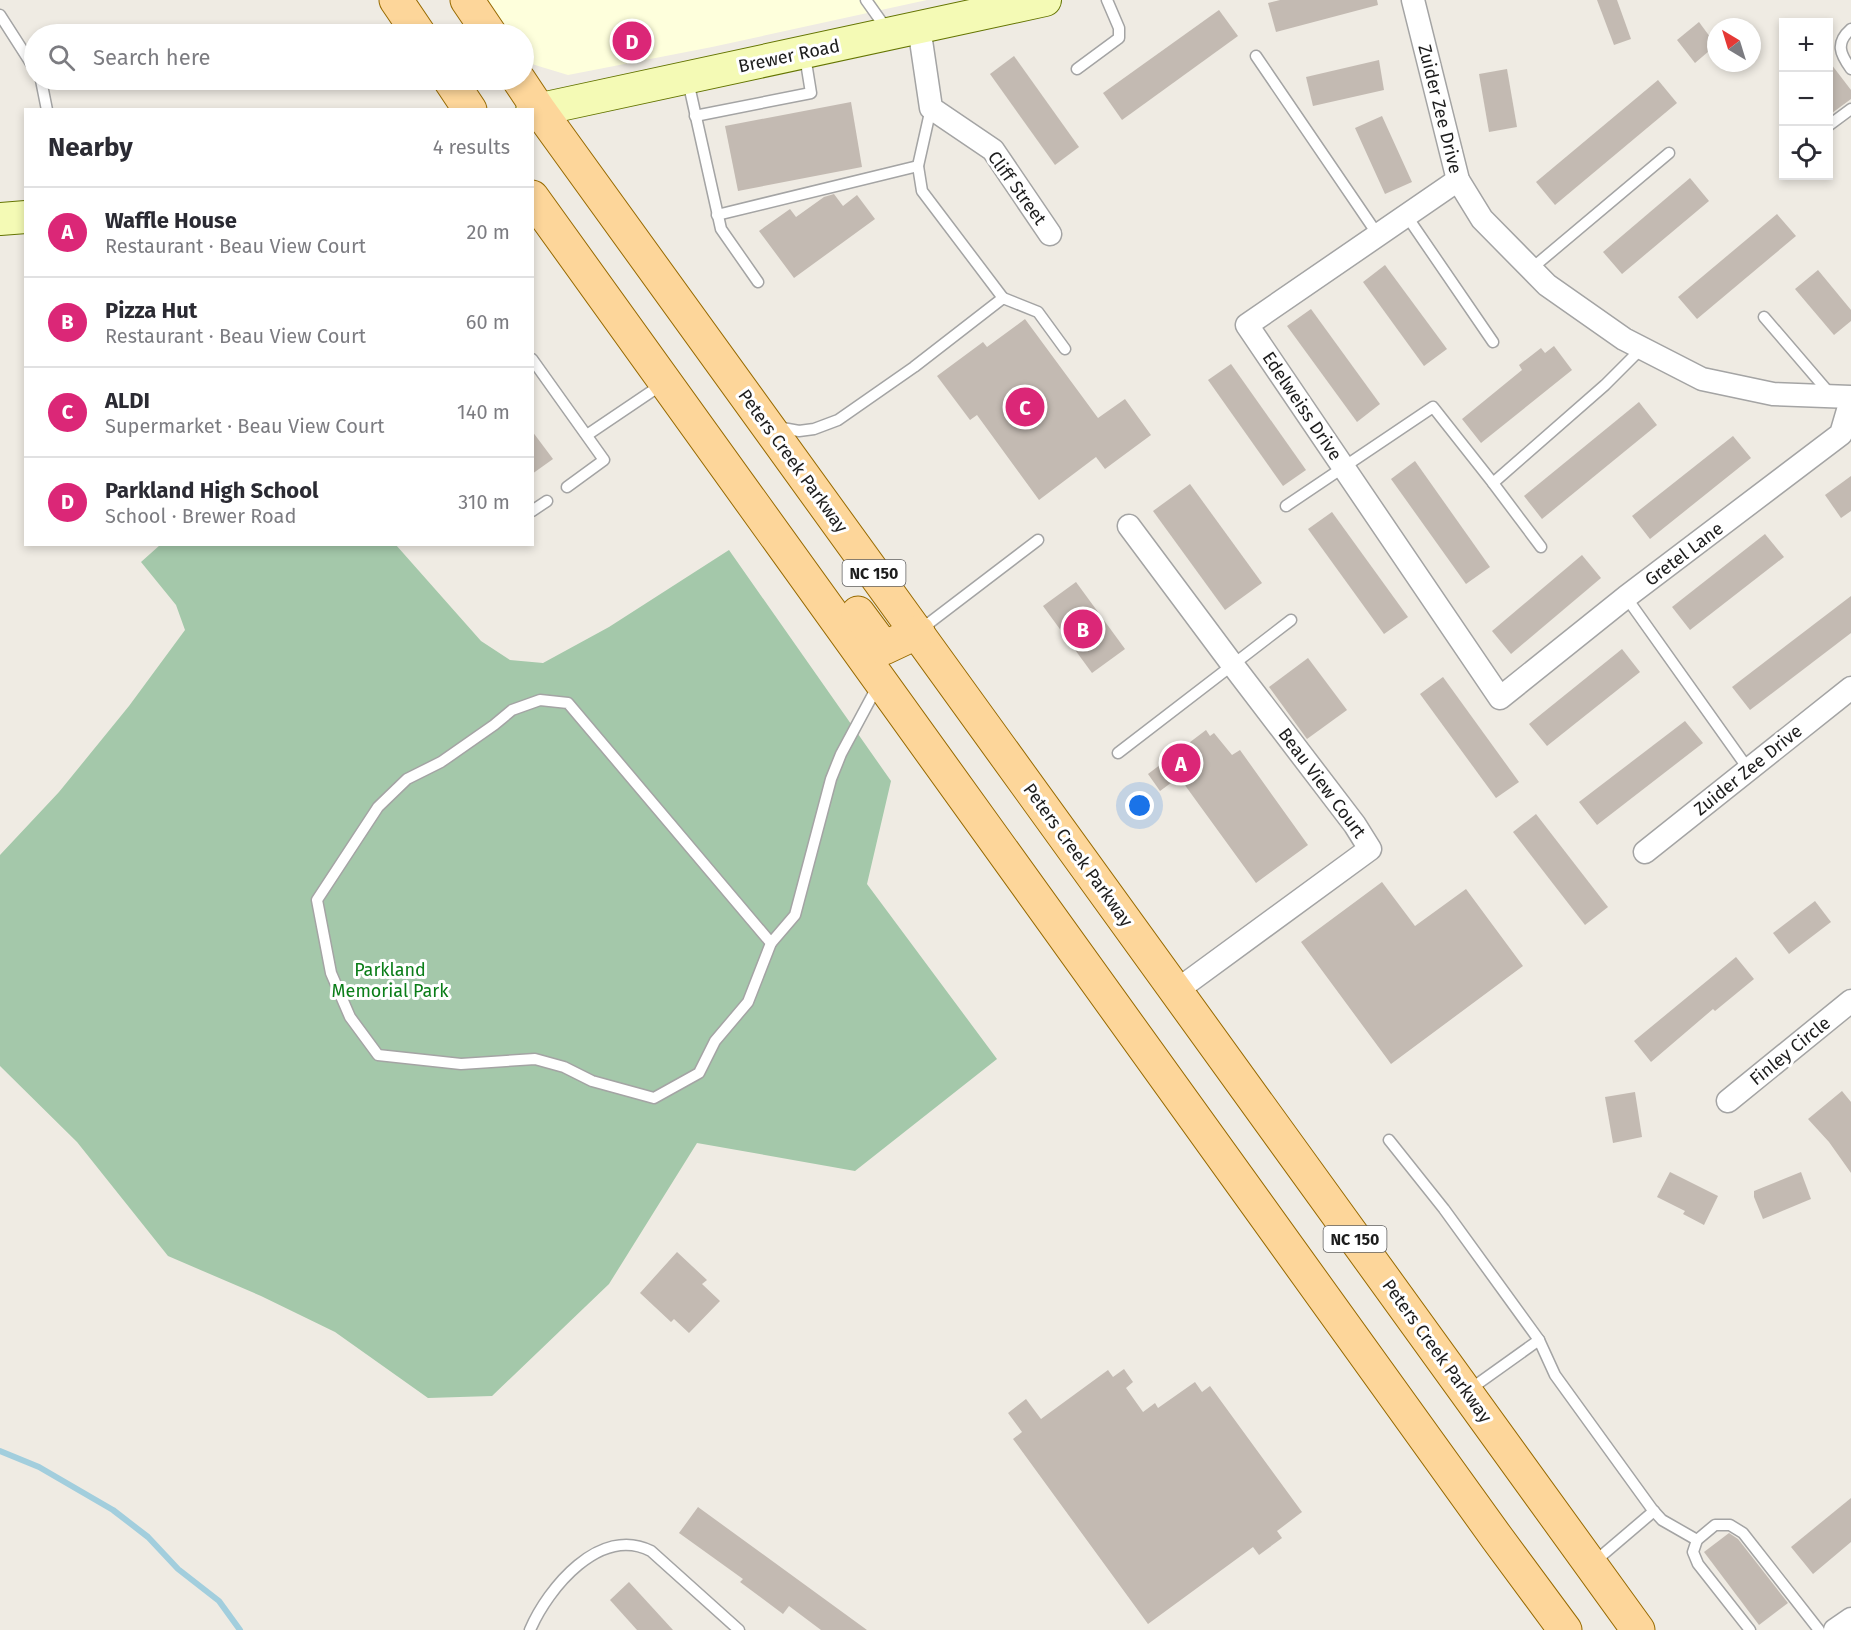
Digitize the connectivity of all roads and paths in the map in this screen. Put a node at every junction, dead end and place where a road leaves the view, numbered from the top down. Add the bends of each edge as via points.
1 (396, 0) edge
2 (467, 0) edge
3 (866, 0) edge
4 (1045, 0) edge
5 (1107, 0) edge
6 (1413, 0) edge
7 (0, 15) edge
8 (412, 24) edge
9 (483, 24) edge
10 (1851, 29) edge
11 (905, 30) junction
12 (24, 52) edge
13 (804, 52) junction
14 (1256, 56) dead end
15 (1077, 69) dead end
16 (1851, 69) edge
17 (688, 77) junction
18 (44, 90) edge
19 (457, 90) edge
20 (525, 90) edge
21 (47, 108) edge
22 (469, 108) edge
23 (931, 108) junction
24 (1851, 109) edge
25 (536, 110) edge
26 (695, 116) junction
27 (1833, 122) edge
28 (1669, 153) dead end
29 (918, 166) junction
30 (1458, 180) junction
31 (535, 207) edge
32 (717, 215) junction
33 (1406, 215) junction
34 (24, 217) edge
35 (0, 219) edge
36 (1050, 234) dead end
37 (1378, 235) junction
38 (1531, 268) junction
39 (758, 282) dead end
40 (1003, 298) junction
41 (1764, 316) dead end
42 (1493, 342) dead end
43 (1642, 348) junction
44 (1065, 349) dead end
45 (534, 362) edge
46 (669, 388) junction
47 (1845, 398) edge
48 (768, 426) junction
49 (587, 435) junction
50 (1344, 468) junction
51 (1493, 483) junction
52 (567, 487) dead end
53 (547, 501) dead end
54 (1286, 506) dead end
55 (534, 510) edge
56 (1129, 526) dead end
57 (1038, 540) dead end
58 (1541, 547) dead end
59 (1626, 597) junction
60 (1291, 620) dead end
61 (918, 632) junction
62 (1232, 664) junction
63 (880, 681) junction
64 (1851, 688) edge
65 (1500, 698) joint
66 (1118, 753) dead end
67 (1749, 770) junction
68 (1645, 852) dead end
69 (771, 943) junction
70 (1176, 991) junction
71 (1851, 1001) edge
72 (1728, 1101) dead end
73 (1389, 1140) dead end
74 (1539, 1340) junction
75 (1466, 1392) junction
76 (1654, 1511) junction
77 (1497, 1538) junction
78 (1696, 1540) junction
79 (1591, 1565) junction
80 (1851, 1619) edge
81 (530, 1630) edge
82 (739, 1630) edge
83 (1565, 1630) edge
84 (1588, 1630) edge
85 (1638, 1630) edge
86 (1750, 1630) edge
87 (1819, 1630) edge
88 (1835, 1630) edge

1 - 8 main road
2 - 9 main road
3 - 11 lane
4 - 11 street, Brewer Road
5 - 15 lane via 1119,28 1119,38
6 - 30 street, Zuider Zee Drive
7 - 12 lane
10 - 16 lane via 1839,48
11 - 13 street, Brewer Road
11 - 23 street
13 - 17 street, Brewer Road
13 - 26 lane via 811,93
14 - 37 lane
17 - 25 street, Brewer Road
17 - 26 lane
18 - 21 lane
19 - 22 main road
20 - 25 main road, Peters Creek Parkway / NC 150
23 - 29 lane
23 - 36 street, Cliff Street via 993,150
24 - 27 lane
25 - 48 main road, Peters Creek Parkway / NC 150
26 - 32 lane
28 - 38 lane
29 - 32 lane
29 - 40 lane via 922,191
30 - 33 street, Edelweiss Drive
30 - 38 street, Zuider Zee Drive via 1482,219
31 - 46 main road, NC 150
32 - 39 lane via 721,229
33 - 37 street, Edelweiss Drive
33 - 42 lane
34 - 35 street
37 - 50 street, Edelweiss Drive via 1247,325
38 - 43 street, Zuider Zee Drive via 1547,285
40 - 44 lane via 1038,312
40 - 48 lane via 838,420 799,431
41 - 47 lane
43 - 47 street, Zuider Zee Drive via 1702,379 1773,394
43 - 51 lane
45 - 49 lane
46 - 49 lane
46 - 61 main road via 816,558 884,648
46 - 63 main road, NC 150
47 - 59 street, Gretel Lane via 1841,434
48 - 61 main road, Peters Creek Parkway / NC 150
49 - 52 lane via 604,460
50 - 51 lane via 1433,407
50 - 54 lane
50 - 65 street, Edelweiss Drive
51 - 58 lane
53 - 55 lane
56 - 62 street, Beau View Court
57 - 61 lane
59 - 65 street, Gretel Lane
59 - 67 lane
60 - 62 lane
61 - 70 main road, Peters Creek Parkway / NC 150
62 - 66 lane
62 - 70 street, Beau View Court via 1356,825 1370,849
63 - 69 lane via 831,779 795,915
63 - 77 main road, NC 150
64 - 67 street, Zuider Zee Drive
67 - 68 street, Zuider Zee Drive
69 - 69 lane via 748,1002 715,1041 699,1073 654,1098 592,1081 535,1059 461,1064 378,1055 350,1017 331,973 317,900 378,807 407,779 441,762 512,710 540,700 568,703
70 - 75 main road, Peters Creek Parkway / NC 150
71 - 72 street, Finley Circle
73 - 74 lane
74 - 75 lane
74 - 76 lane via 1555,1375
75 - 79 main road, Peters Creek Parkway / NC 150
76 - 78 lane
76 - 79 lane
77 - 83 main road, NC 150
77 - 84 main road via 1526,1549
78 - 86 lane via 1693,1552 1698,1564
78 - 87 lane via 1715,1525 1730,1525 1743,1533
79 - 85 main road, Peters Creek Parkway / NC 150
80 - 88 street
81 - 82 lane via 555,1589 588,1555 613,1546 639,1545 651,1551

